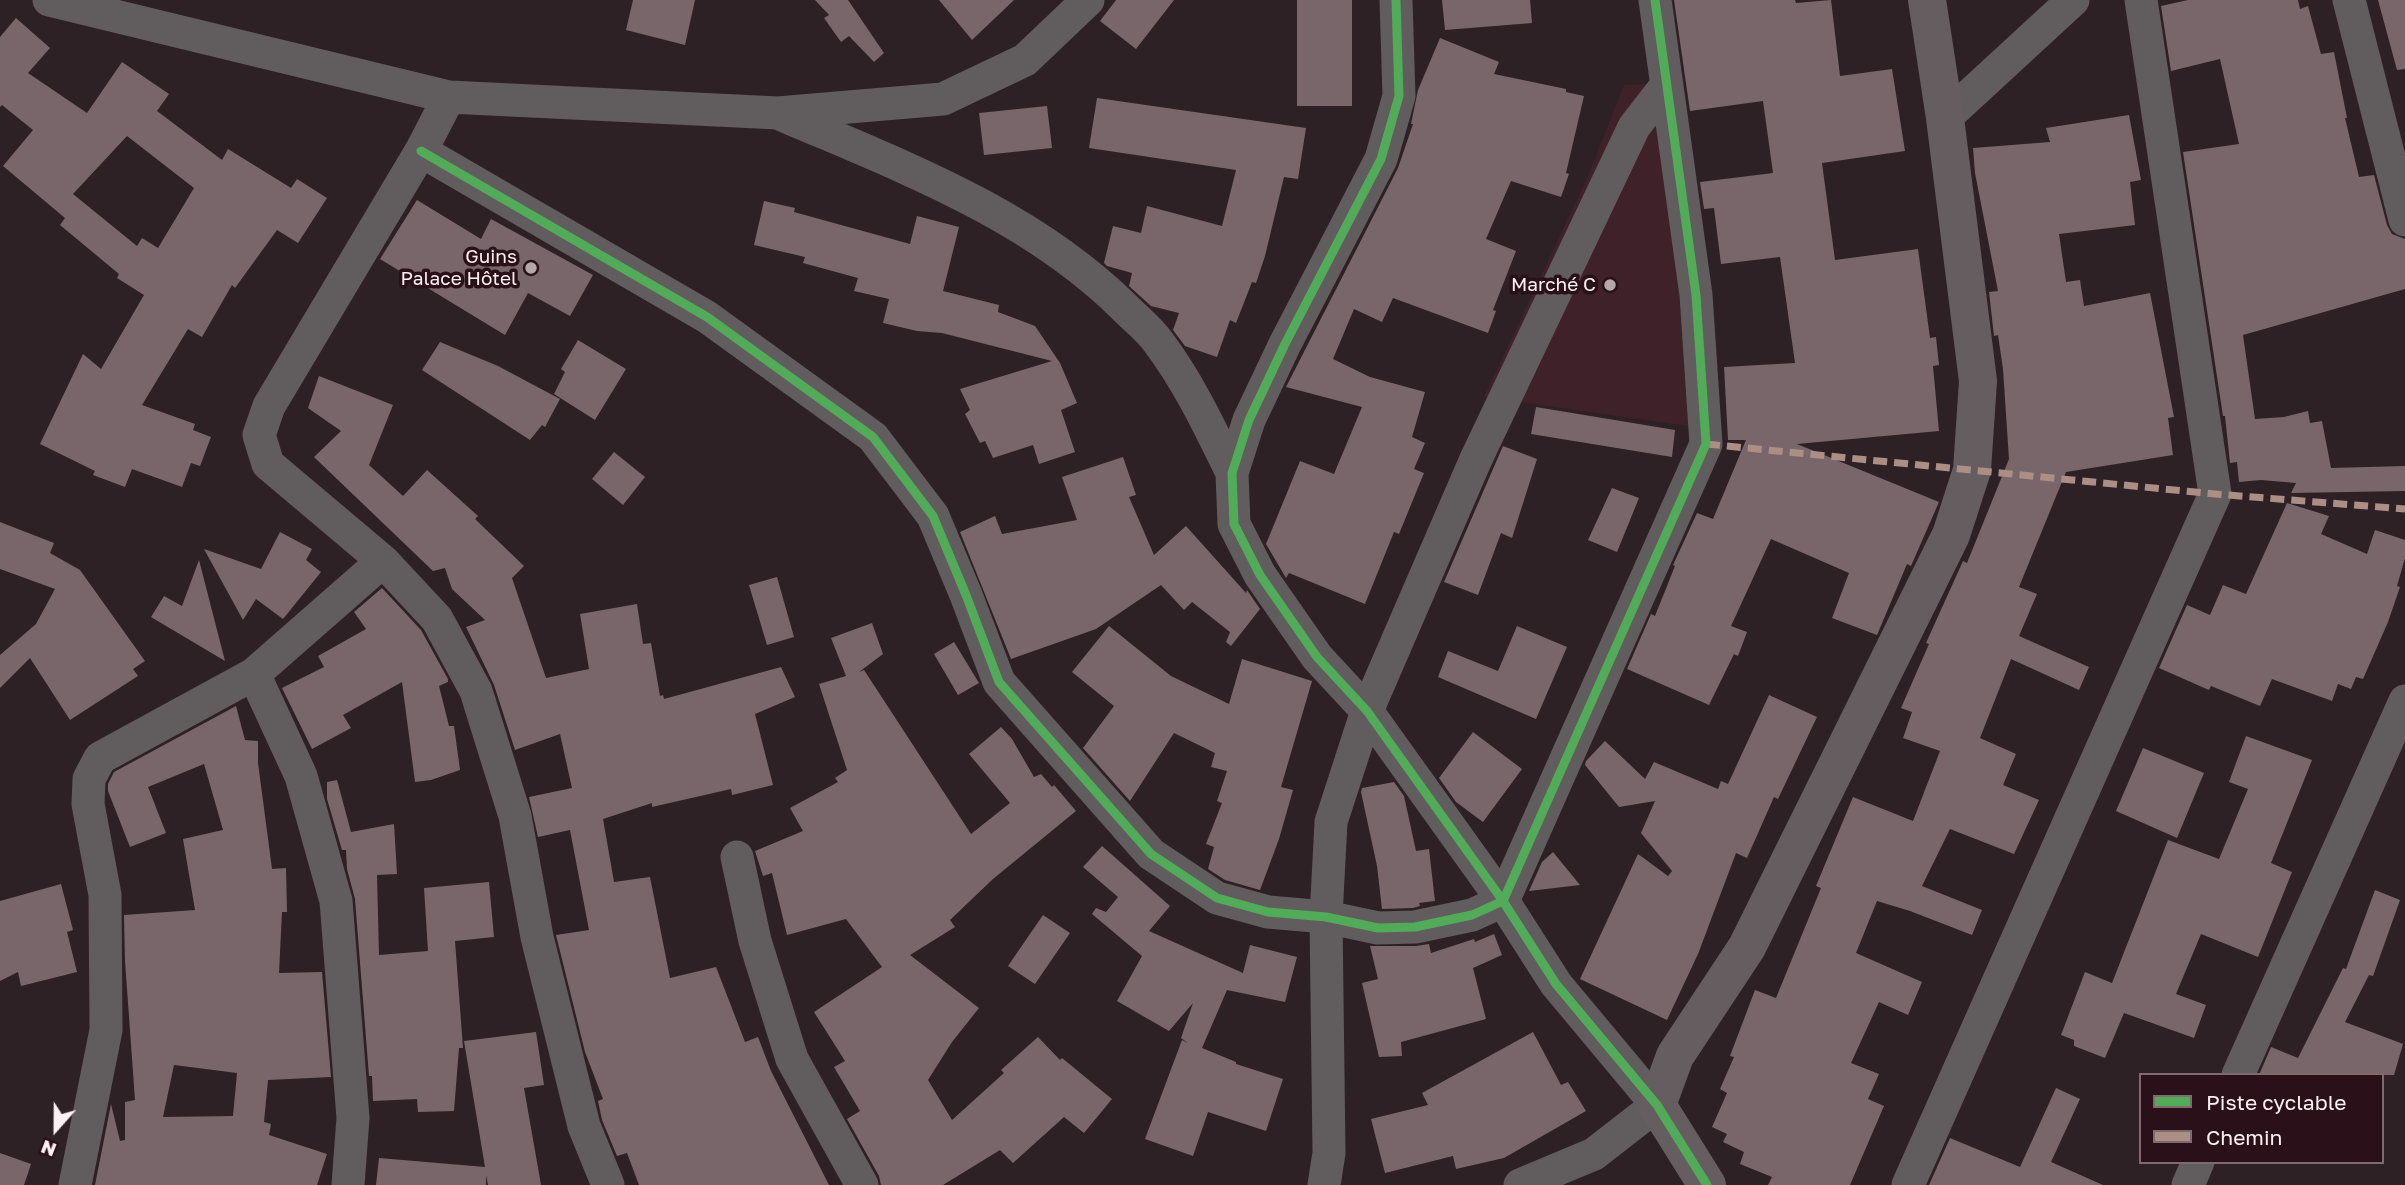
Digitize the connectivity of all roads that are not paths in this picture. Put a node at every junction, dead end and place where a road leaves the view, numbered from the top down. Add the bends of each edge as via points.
1 (49, 0) edge
2 (1088, 0) edge
3 (1396, 0) edge
4 (1654, 0) edge
5 (1927, 0) edge
6 (2073, 0) edge
7 (2140, 0) edge
8 (2348, 0) edge
9 (1665, 87) junction
10 (449, 97) junction
11 (778, 113) junction
12 (1945, 118) junction
13 (421, 151) junction
14 (2405, 220) edge
15 (1232, 473) junction
16 (383, 561) junction
17 (254, 674) junction
18 (2405, 701) edge
19 (1367, 711) junction
20 (737, 857) dead end
21 (1503, 901) junction
22 (1326, 917) junction
23 (2239, 1073) edge
24 (1657, 1105) junction
25 (2197, 1164) edge
26 (75, 1185) edge
27 (348, 1185) edge
28 (608, 1185) edge
29 (862, 1185) edge
30 (1324, 1185) edge
31 (1520, 1185) edge
32 (1707, 1185) edge
33 (1909, 1185) edge
34 (2188, 1185) edge

1 - 10 street
2 - 11 street via 1025,60 943,99
3 - 15 street via 1399,96 1381,159 1249,420
4 - 9 street
5 - 12 street
6 - 12 street
7 - 33 street via 2216,494
8 - 14 street
9 - 19 street via 1634,127 1570,260 1476,459
9 - 21 street via 1696,295 1706,444
10 - 11 street
10 - 13 street
11 - 15 street via 918,174 1035,235 1108,292 1158,341 1194,396
12 - 24 street via 1978,381 1972,470 1951,535 1747,947 1675,1056
13 - 16 street via 269,406 259,435 268,464
13 - 22 street via 707,317 873,437 933,516 999,682 1151,853 1217,898 1268,912
15 - 19 street via 1234,524 1259,575 1317,657
16 - 17 street
16 - 28 street via 437,618 476,691 514,816 537,937 584,1126
17 - 26 street via 100,758 89,779 88,804 105,895 106,1030
17 - 27 street via 301,776 336,901 353,1118
18 - 23 street
19 - 21 street
19 - 22 street via 1331,822
20 - 29 street via 755,942 792,1059
21 - 22 street via 1472,915 1415,927 1378,928
21 - 24 street via 1556,984
22 - 30 street via 1329,1153
24 - 31 street via 1594,1154
24 - 32 street
25 - 34 street

